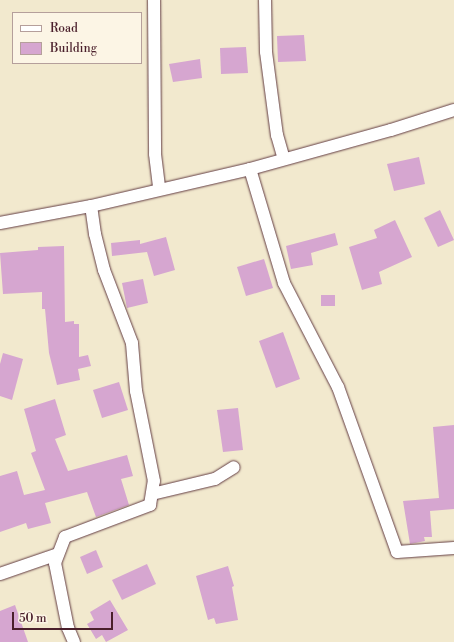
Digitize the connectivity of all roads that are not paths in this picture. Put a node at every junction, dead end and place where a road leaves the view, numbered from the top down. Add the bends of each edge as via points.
1 (154, 0) edge
2 (265, 0) edge
3 (454, 110) edge
4 (284, 159) junction
5 (250, 169) junction
6 (159, 189) junction
7 (91, 206) junction
8 (0, 223) edge
9 (234, 467) dead end
10 (152, 494) junction
11 (454, 548) edge
12 (58, 554) junction
13 (0, 574) edge
14 (74, 642) edge

1 - 6 street via 155,154
2 - 4 street via 266,52 277,135
3 - 4 street
4 - 5 street
5 - 6 street
5 - 11 street via 284,283 338,387 397,552
6 - 7 street
7 - 8 street
7 - 10 street via 104,270 132,343 136,391 154,481
9 - 10 street via 214,479
10 - 12 street via 150,505 66,537
12 - 13 street
12 - 14 street via 55,563 68,628

